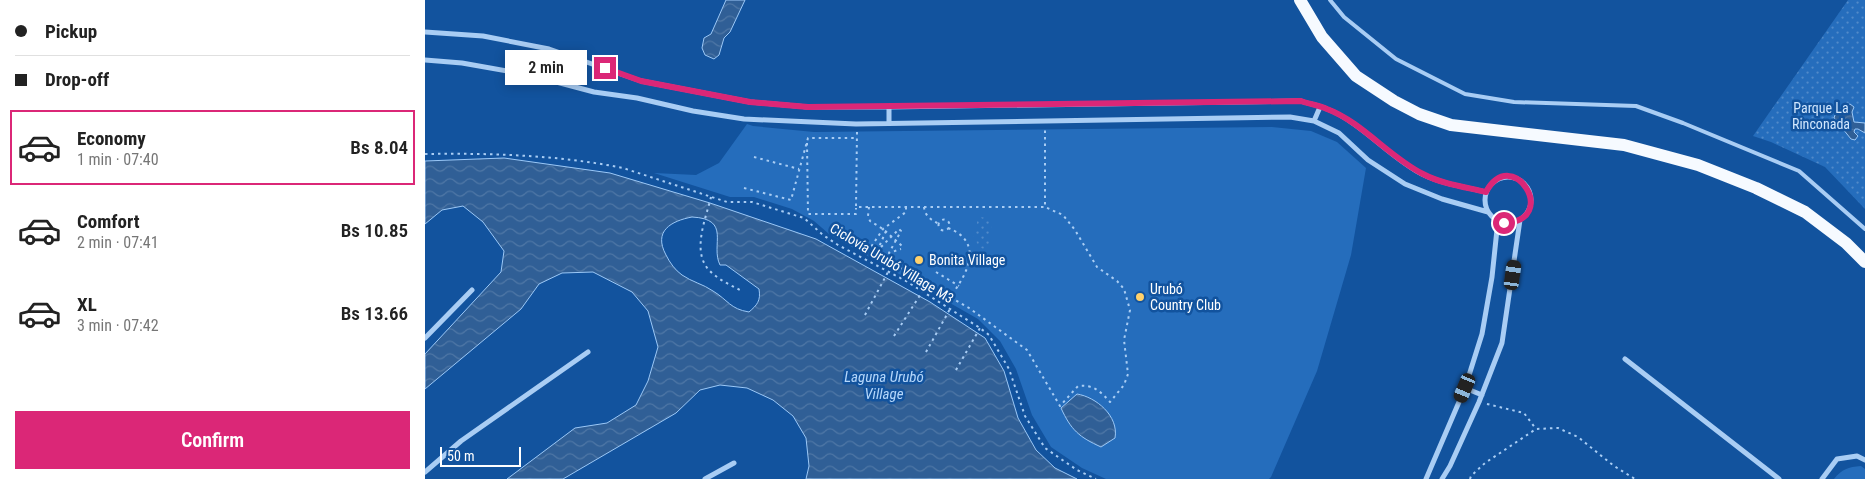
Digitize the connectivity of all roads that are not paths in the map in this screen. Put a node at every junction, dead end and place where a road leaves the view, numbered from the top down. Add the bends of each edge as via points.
1 (1301, 0) edge
2 (1330, 0) edge
3 (425, 32) edge
4 (425, 60) edge
5 (889, 107) junction
6 (1320, 107) junction
7 (1314, 121) junction
8 (889, 123) junction
9 (1486, 192) junction
10 (1488, 212) junction
11 (1497, 220) junction
12 (1520, 220) junction
13 (1865, 229) edge
14 (1865, 262) edge
15 (472, 290) dead end
16 (425, 338) edge
17 (588, 352) dead end
18 (1625, 359) dead end
19 (1465, 388) junction
20 (1482, 395) junction
21 (1865, 460) edge
22 (734, 463) dead end
23 (425, 472) edge
24 (705, 479) edge
25 (1425, 479) edge
26 (1443, 479) edge
27 (1779, 479) edge
28 (1822, 479) edge

1 - 14 main road via 1323,37 1356,76 1394,102 1419,114 1451,125 1624,145 1698,166 1756,188 1805,212
2 - 13 lane via 1344,17 1396,59 1465,94 1515,102 1636,106 1799,171
3 - 5 street via 483,36 549,49 641,81 750,102 808,107
4 - 8 street via 530,75 594,92 736,118
5 - 6 street via 1301,101
5 - 8 street
6 - 7 street
6 - 9 street via 1354,125 1423,174 1452,185
7 - 8 street via 1290,117
7 - 10 street via 1339,133 1368,160 1405,184
9 - 10 street
9 - 12 street via 1490,185 1503,177 1519,179 1526,184 1530,191 1530,207
10 - 11 street
11 - 12 street
11 - 19 street via 1482,334
12 - 20 street via 1501,343
15 - 16 street
17 - 23 street via 461,441
18 - 27 street
19 - 20 street
19 - 25 street
20 - 26 street
21 - 28 street via 1857,456 1837,459
22 - 24 street

